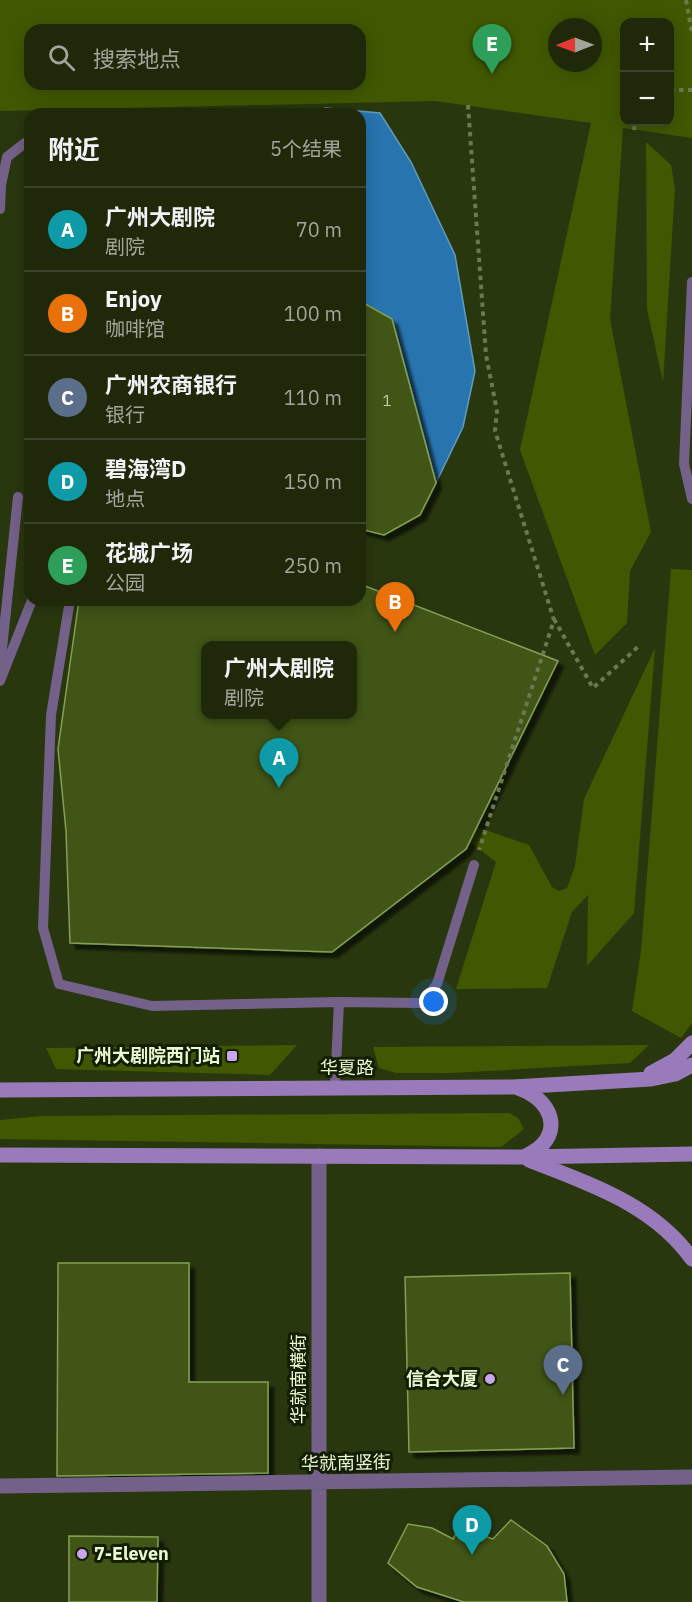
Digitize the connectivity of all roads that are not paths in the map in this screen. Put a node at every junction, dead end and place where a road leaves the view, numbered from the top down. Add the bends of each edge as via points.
1 (24, 144) edge
2 (0, 209) edge
3 (692, 282) edge
4 (18, 496) dead end
5 (692, 499) edge
6 (30, 606) edge
7 (69, 606) edge
8 (0, 668) edge
9 (0, 681) edge
10 (474, 865) road end
11 (339, 1002) junction
12 (692, 1043) edge
13 (692, 1065) edge
14 (619, 1082) junction
15 (335, 1087) junction
16 (513, 1087) junction
17 (0, 1090) edge
18 (692, 1154) edge
19 (0, 1155) edge
20 (319, 1156) junction
21 (524, 1158) junction
22 (692, 1259) edge
23 (692, 1478) edge
24 (319, 1483) junction
25 (0, 1486) edge
26 (319, 1602) edge

1 - 2 lane via 7,157
3 - 5 lane via 684,464
4 - 8 lane
6 - 9 lane
7 - 11 lane via 51,715 43,928 59,984 152,1006
10 - 11 lane via 437,984 422,1003
11 - 15 lane
12 - 14 main road via 660,1069
13 - 14 main road, 华夏路 via 675,1074
14 - 16 main road, 华夏路
15 - 16 main road, 华夏路
15 - 17 main road, 华夏路
16 - 21 main road via 532,1092 549,1112 551,1126 542,1146
18 - 21 main road
19 - 20 main road
20 - 21 main road
20 - 24 street, 华就南横街
21 - 22 main road via 623,1200 665,1226
23 - 24 street, 华就南竖街
24 - 25 street, 华就南竖街
24 - 26 street, 华就南横街

